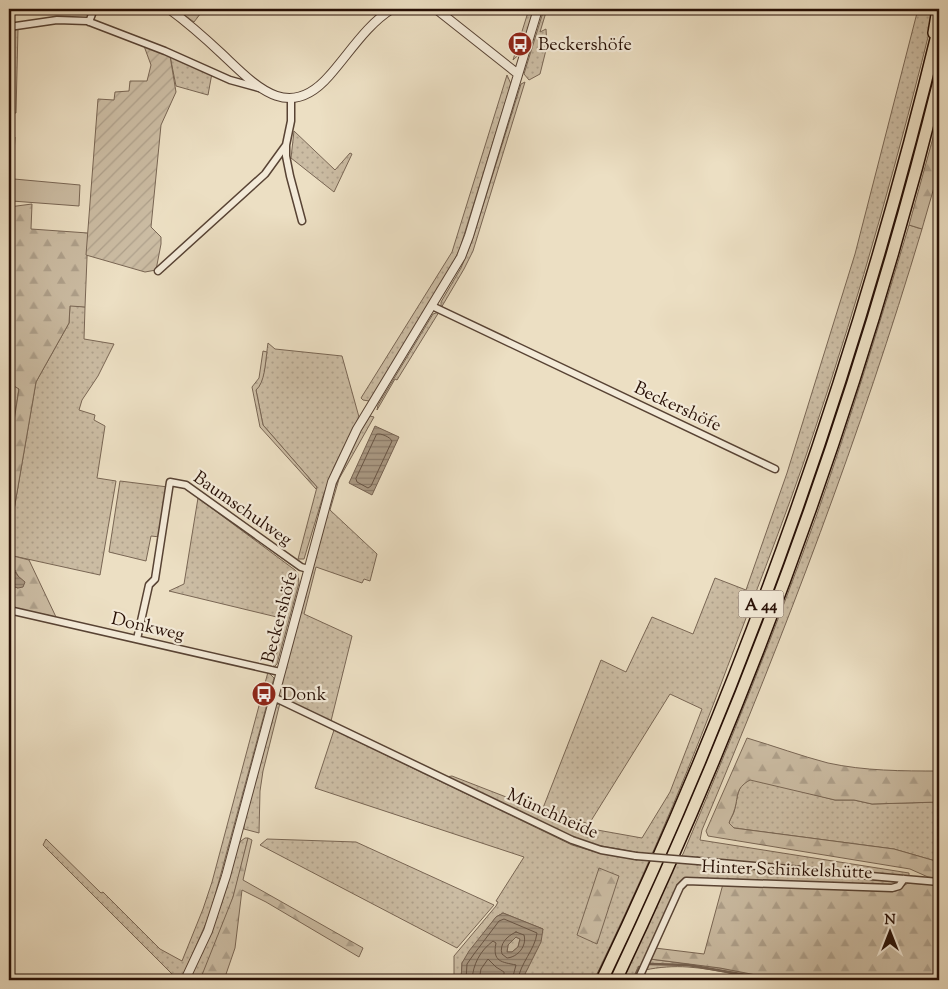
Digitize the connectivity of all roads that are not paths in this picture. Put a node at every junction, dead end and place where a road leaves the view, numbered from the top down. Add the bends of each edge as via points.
1 (94, 9) edge
2 (169, 9) edge
3 (392, 9) edge
4 (436, 9) edge
5 (538, 9) edge
6 (938, 9) edge
7 (89, 22) junction
8 (9, 27) edge
9 (939, 27) edge
10 (934, 48) junction
11 (518, 74) junction
12 (938, 86) edge
13 (259, 88) junction
14 (291, 98) junction
15 (286, 145) junction
16 (302, 221) dead end
17 (158, 271) dead end
18 (432, 306) junction
19 (774, 469) dead end
20 (308, 569) junction
21 (9, 610) edge
22 (137, 639) junction
23 (280, 672) junction
24 (270, 696) junction
25 (904, 879) junction
26 (939, 882) edge
27 (185, 980) edge
28 (602, 980) edge
29 (616, 980) edge
30 (638, 980) edge

1 - 7 street
2 - 13 street
3 - 14 street via 378,19 320,86 304,96
4 - 11 street
5 - 11 street, Beckershöfe
6 - 10 highway
7 - 8 street via 57,20
7 - 13 street via 230,80
9 - 10 highway, A 44
10 - 28 highway, A 44 via 877,258 798,502 708,740
11 - 18 street, Beckershöfe via 465,247
12 - 29 highway, A 44 via 879,298 799,538 710,769
13 - 14 street via 276,97
14 - 15 street via 291,124
15 - 16 street
15 - 17 street via 265,174
18 - 19 street, Beckershöfe
18 - 20 street, Beckershöfe via 348,446 328,495
20 - 22 street, Baumschulweg via 186,485 170,482 154,579 149,585
20 - 23 street, Beckershöfe
21 - 22 street, Donkweg
22 - 23 street, Donkweg
23 - 24 street, Beckershöfe
24 - 25 street, Münchheide, bridge via 572,840 601,850 636,856
24 - 27 street, Beckershöfe via 218,901
25 - 26 street, Münchheide
25 - 30 street, Hinter Schinkelshütte via 899,886 892,888 686,881

